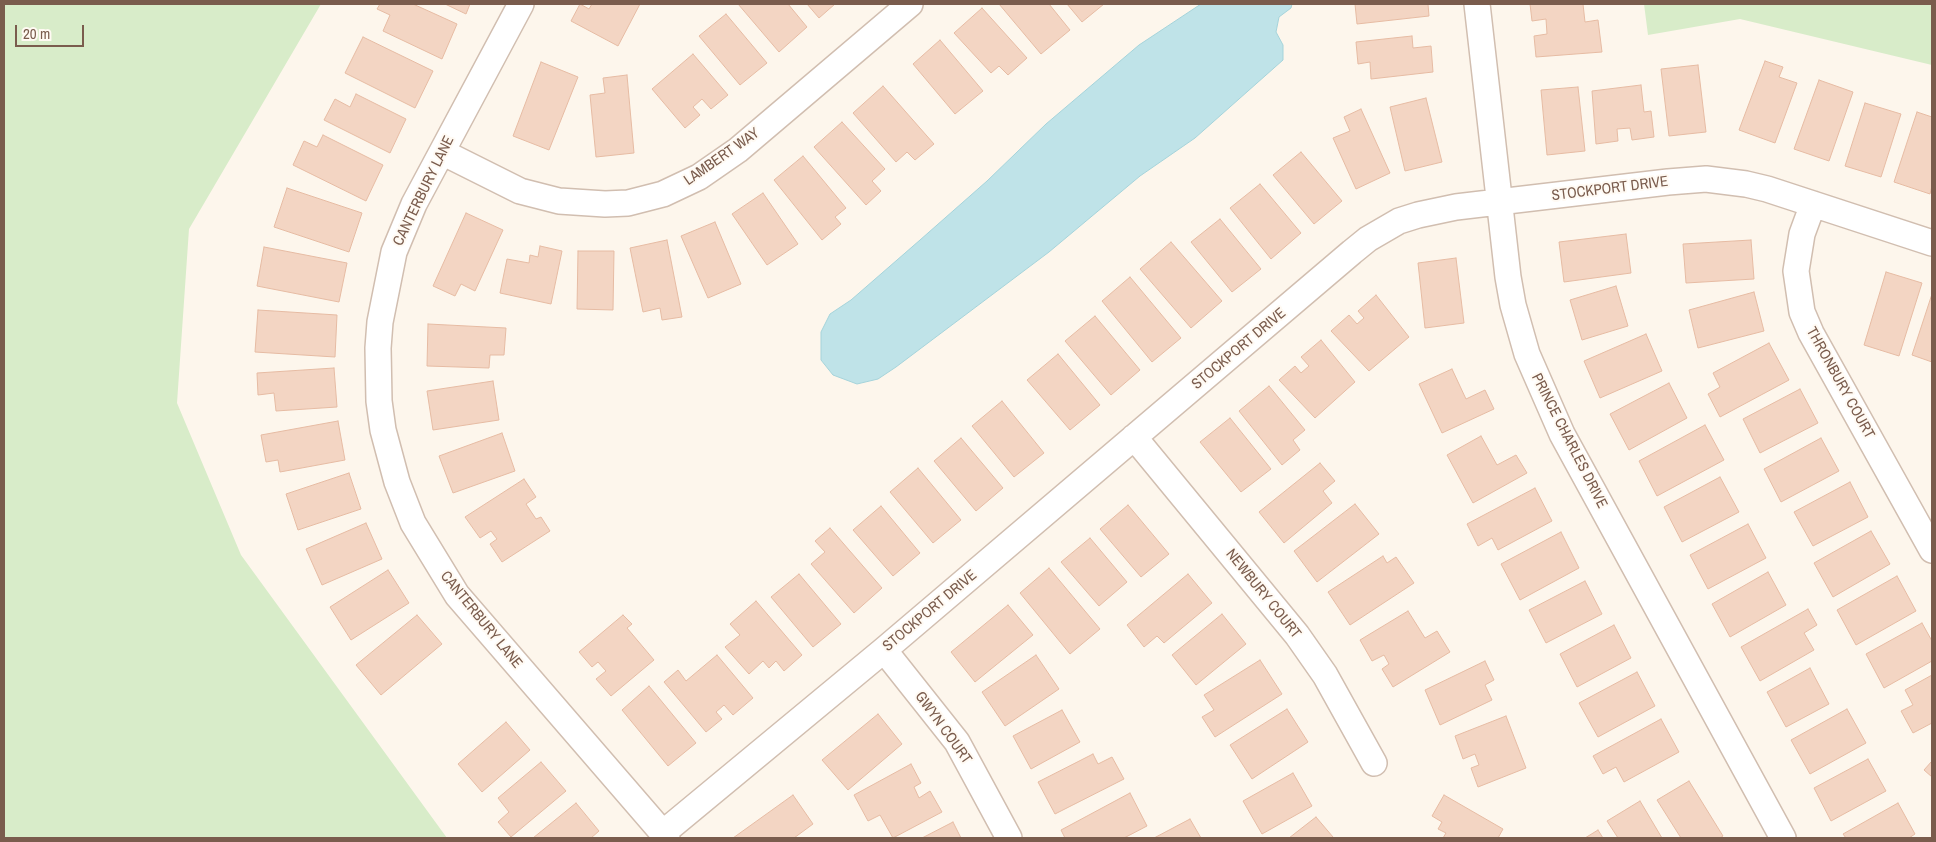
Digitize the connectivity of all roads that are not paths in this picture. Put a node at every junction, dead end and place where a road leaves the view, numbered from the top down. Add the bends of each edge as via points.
1 (521, 4) edge
2 (910, 4) edge
3 (1477, 4) edge
4 (442, 152) junction
5 (1501, 203) junction
6 (1812, 204) junction
7 (1932, 243) edge
8 (1134, 437) junction
9 (1932, 550) edge
10 (884, 650) junction
11 (1374, 763) dead end
12 (665, 836) edge
13 (1009, 838) edge
14 (1783, 838) edge

1 - 4 street, CANTERBURY LANE
2 - 4 street, LAMBERT WAY via 738,150 699,177 663,194 605,204 559,201 520,191
3 - 5 street, PRINCE CHARLES DRIVE
4 - 12 street, CANTERBURY LANE via 414,204 394,252 380,322 379,400 388,454 397,482 413,523 457,595
5 - 6 street, STOCKPORT DRIVE via 1706,179 1746,184
5 - 8 street, STOCKPORT DRIVE via 1418,214 1368,239
5 - 14 street, PRINCE CHARLES DRIVE via 1513,305 1539,385 1562,434
6 - 7 street, STOCKPORT DRIVE
6 - 9 street, THRONBURY COURT via 1796,261 1797,291 1802,312
8 - 10 street, STOCKPORT DRIVE
8 - 11 street, NEWBURY COURT via 1302,642 1325,674
10 - 12 street, STOCKPORT DRIVE
10 - 13 street, GWYN COURT via 957,742

